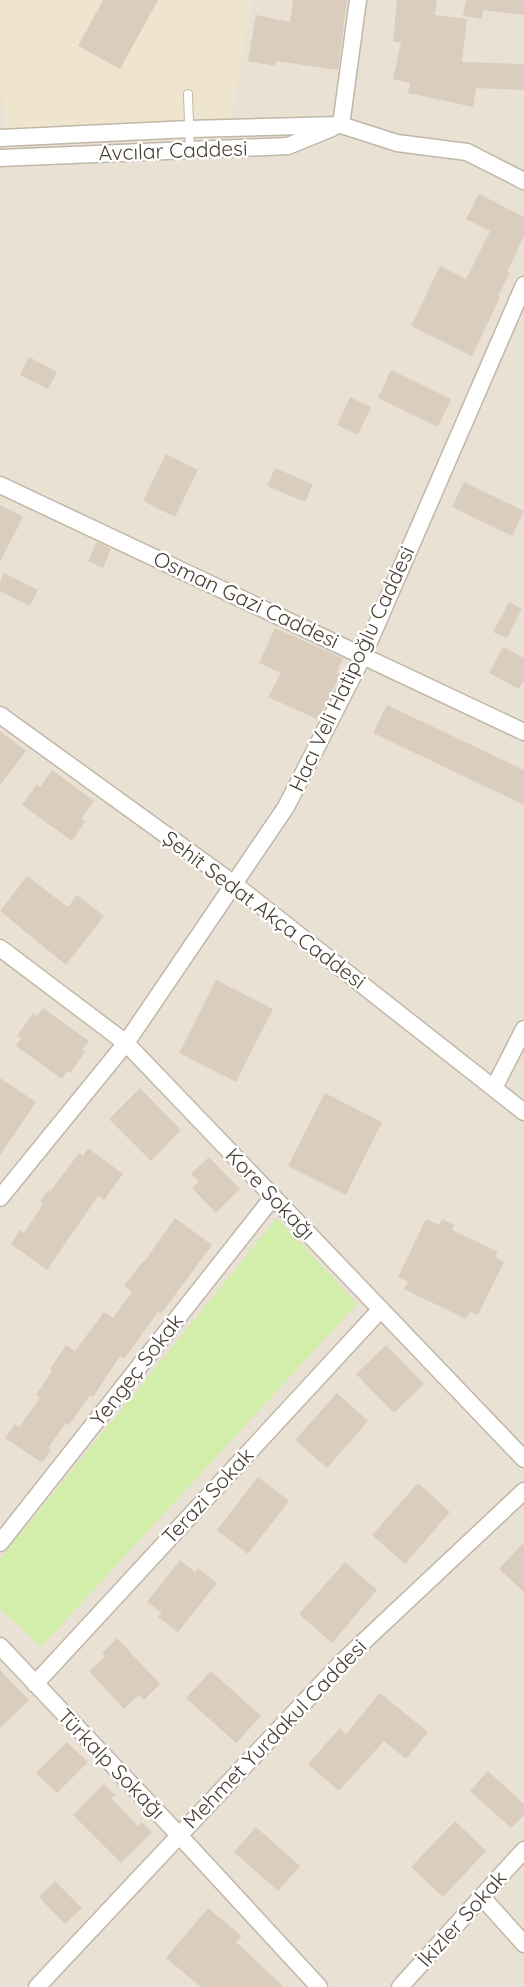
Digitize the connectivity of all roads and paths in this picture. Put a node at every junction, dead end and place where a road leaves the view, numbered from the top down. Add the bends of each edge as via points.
1 (358, 0) edge
2 (188, 94) dead end
3 (341, 125) junction
4 (190, 129) junction
5 (0, 138) edge
6 (190, 150) junction
7 (0, 158) edge
8 (524, 181) edge
9 (524, 285) edge
10 (0, 485) edge
11 (363, 656) junction
12 (0, 715) edge
13 (524, 732) edge
14 (234, 884) junction
15 (0, 948) edge
16 (524, 1029) edge
17 (126, 1043) junction
18 (494, 1088) junction
19 (524, 1112) edge
20 (273, 1197) junction
21 (0, 1198) edge
22 (381, 1309) junction
23 (524, 1459) edge
24 (524, 1491) edge
25 (0, 1544) edge
26 (0, 1646) edge
27 (35, 1684) junction
28 (178, 1834) junction
29 (524, 1850) edge
30 (482, 1897) junction
31 (524, 1944) edge
32 (37, 1987) edge
33 (319, 1987) edge
34 (400, 1987) edge

1 - 3 street
2 - 4 lane
3 - 4 street, Avcılar Caddesi
3 - 6 street, Avcılar Caddesi via 288,146
3 - 8 street, Avcılar Caddesi via 397,143 467,152
4 - 5 street, Avcılar Caddesi
4 - 6 lane
6 - 7 street, Avcılar Caddesi
9 - 11 street, Hacı Veli Hatipoğlu Caddesi
10 - 11 street, Osman Gazi Caddesi
11 - 13 street, Osman Gazi Caddesi
11 - 14 street, Hacı Veli Hatipoğlu Caddesi via 286,807
12 - 14 street, Şehit Sedat Akça Caddesi
14 - 17 street, Hacı Veli Hatipoğlu Caddesi
14 - 18 street, Şehit Sedat Akça Caddesi
15 - 17 street, Kore Sokağı
16 - 18 street
17 - 20 street, Kore Sokağı
17 - 21 street, Hacı Veli Hatipoğlu Caddesi
18 - 19 street, Şehit Sedat Akça Caddesi
20 - 22 street, Kore Sokağı
20 - 25 street, Yengeç Sokak
22 - 23 street, Kore Sokağı
22 - 27 street, Terazi Sokak
24 - 28 street, Mehmet Yurdakul Caddesi via 342,1662
26 - 27 street, Türkalp Sokağı
27 - 28 street, Türkalp Sokağı
28 - 32 street, Mehmet Yurdakul Caddesi
28 - 33 street, Türkalp Sokağı
29 - 30 street, İkizler Sokak
30 - 31 street
30 - 34 street, İkizler Sokak

